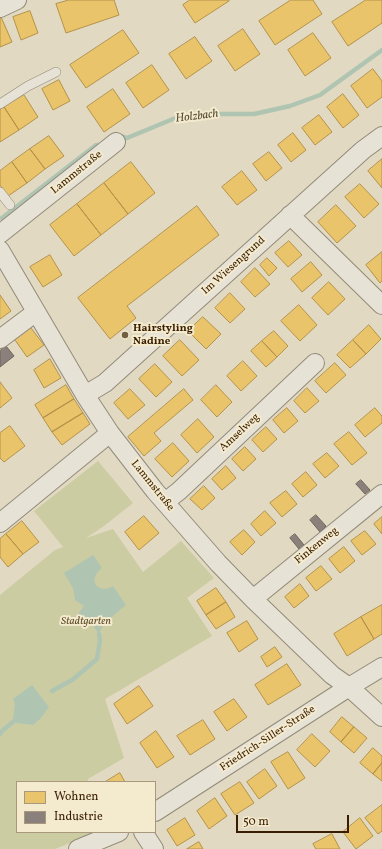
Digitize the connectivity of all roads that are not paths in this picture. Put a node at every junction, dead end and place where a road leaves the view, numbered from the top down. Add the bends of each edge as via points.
1 (17, 0) edge
2 (0, 8) edge
3 (56, 72) dead end
4 (0, 104) edge
5 (382, 136) edge
6 (116, 142) dead end
7 (0, 192) edge
8 (10, 205) dead end
9 (290, 215) junction
10 (0, 234) edge
11 (0, 250) edge
12 (382, 305) edge
13 (36, 312) junction
14 (0, 339) edge
15 (315, 363) dead end
16 (85, 395) junction
17 (110, 433) junction
18 (382, 494) edge
19 (165, 502) junction
20 (0, 523) edge
21 (253, 599) junction
22 (382, 667) edge
23 (349, 687) junction
24 (382, 717) edge
25 (156, 811) edge
26 (117, 833) edge
27 (144, 833) edge
28 (78, 849) edge
29 (154, 849) edge

1 - 2 street
3 - 4 lane
5 - 9 street, Im Wiesengrund
6 - 10 street, Lammstraße
7 - 8 lane
9 - 12 street
9 - 16 street, Im Wiesengrund via 105,383
11 - 13 street, Lammstraße
13 - 14 street
13 - 16 street, Lammstraße
15 - 19 street, Amselweg
16 - 17 street, Lammstraße
17 - 19 street, Lammstraße
17 - 20 street
18 - 21 street, Finkenweg
19 - 21 street, Lammstraße
21 - 23 street, Lammstraße via 332,675
22 - 23 street, Friedrich-Siller-Straße
23 - 24 street, Lammstraße
23 - 25 street, Friedrich-Siller-Straße
26 - 28 street
27 - 29 street

